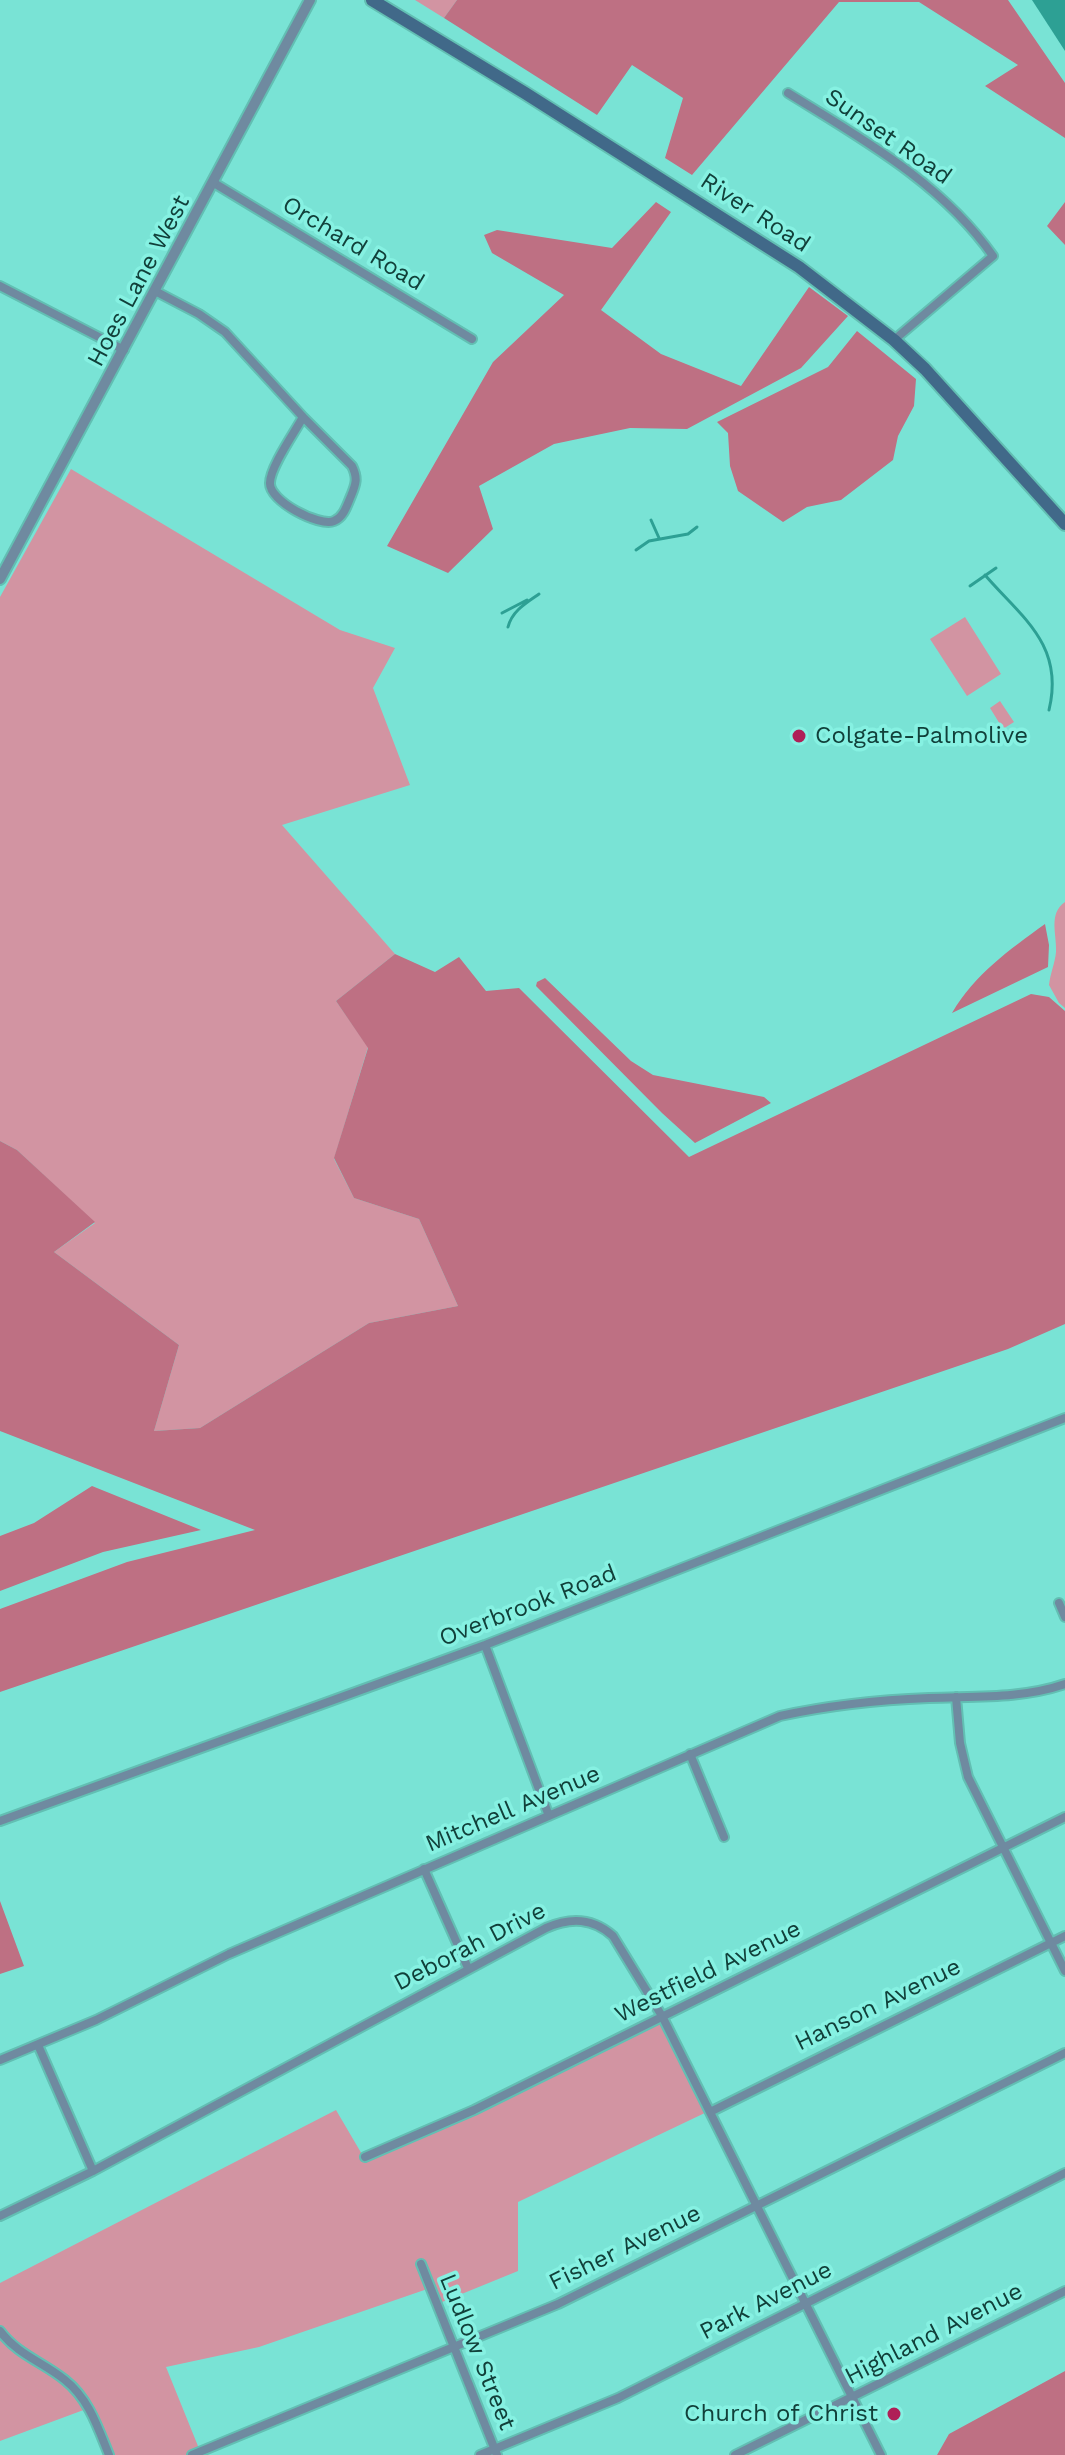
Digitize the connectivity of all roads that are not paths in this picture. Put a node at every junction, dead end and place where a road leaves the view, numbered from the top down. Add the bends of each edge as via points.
1 (310, 0) edge
2 (372, 0) edge
3 (788, 93) dead end
4 (214, 183) junction
5 (0, 286) edge
6 (155, 291) junction
7 (472, 339) dead end
8 (894, 340) junction
9 (124, 350) junction
10 (303, 417) junction
11 (1065, 524) edge
12 (5, 559) edge
13 (0, 579) edge
14 (1065, 1418) edge
15 (1059, 1603) dead end
16 (1065, 1617) edge
17 (485, 1645) junction
18 (1065, 1684) edge
19 (956, 1697) junction
20 (690, 1754) junction
21 (549, 1816) junction
22 (1065, 1817) edge
23 (0, 1821) edge
24 (724, 1837) dead end
25 (1004, 1847) junction
26 (424, 1869) junction
27 (1065, 1936) edge
28 (1051, 1943) junction
29 (468, 1968) junction
30 (1065, 1971) edge
31 (662, 2016) junction
32 (38, 2045) junction
33 (1065, 2053) edge
34 (0, 2060) edge
35 (710, 2112) junction
36 (365, 2157) dead end
37 (93, 2171) junction
38 (1065, 2173) edge
39 (756, 2205) junction
40 (0, 2216) edge
41 (421, 2264) dead end
42 (1065, 2291) edge
43 (806, 2303) junction
44 (0, 2331) edge
45 (452, 2347) junction
46 (853, 2398) junction
47 (496, 2452) edge
48 (109, 2455) edge
49 (192, 2455) edge
50 (480, 2455) edge
51 (735, 2455) edge
52 (881, 2455) edge

1 - 4 street, Hoes Lane West
2 - 8 main road, River Road via 799,267
3 - 8 street, Sunset Road via 929,186 993,256
4 - 6 street, Hoes Lane West
4 - 7 street, Orchard Road
5 - 9 street
6 - 9 street, Hoes Lane West
6 - 10 street via 225,332
8 - 11 main road, River Road
9 - 12 street, Hoes Lane West
10 - 10 street via 273,472 271,492 321,522 330,522 342,515 356,475
12 - 13 street, Hoes Lane West
14 - 17 street, Overbrook Road
15 - 16 street
17 - 21 street
17 - 23 street, Overbrook Road
18 - 19 street, Mitchell Avenue via 1010,1695
19 - 20 street, Mitchell Avenue via 828,1705 780,1716
19 - 25 street via 968,1777
20 - 21 street, Mitchell Avenue
20 - 24 street
21 - 26 street, Mitchell Avenue
22 - 25 street, Westfield Avenue
25 - 28 street
25 - 31 street, Westfield Avenue
26 - 29 street
26 - 32 street, Mitchell Avenue
27 - 28 street, Hanson Avenue
28 - 30 street
28 - 35 street, Hanson Avenue
29 - 31 street, Deborah Drive via 560,1922 591,1922 613,1936
29 - 37 street, Deborah Drive
31 - 35 street, Deborah Drive
31 - 36 street, Westfield Avenue via 474,2110
32 - 34 street, Mitchell Avenue
32 - 37 street
33 - 39 street, Fisher Avenue
35 - 39 street, Deborah Drive
37 - 40 street, Deborah Drive
38 - 43 street, Park Avenue
39 - 43 street, Deborah Drive
39 - 45 street, Fisher Avenue via 558,2304
41 - 45 street, Ludlow Street
42 - 46 street, Highland Avenue
43 - 46 street, Deborah Drive
43 - 47 street, Park Avenue via 618,2398
44 - 48 street via 23,2356 58,2374 79,2393
45 - 47 street, Ludlow Street
45 - 49 street, Fisher Avenue
46 - 51 street, Highland Avenue
46 - 52 street, Deborah Drive
47 - 50 street, Park Avenue

